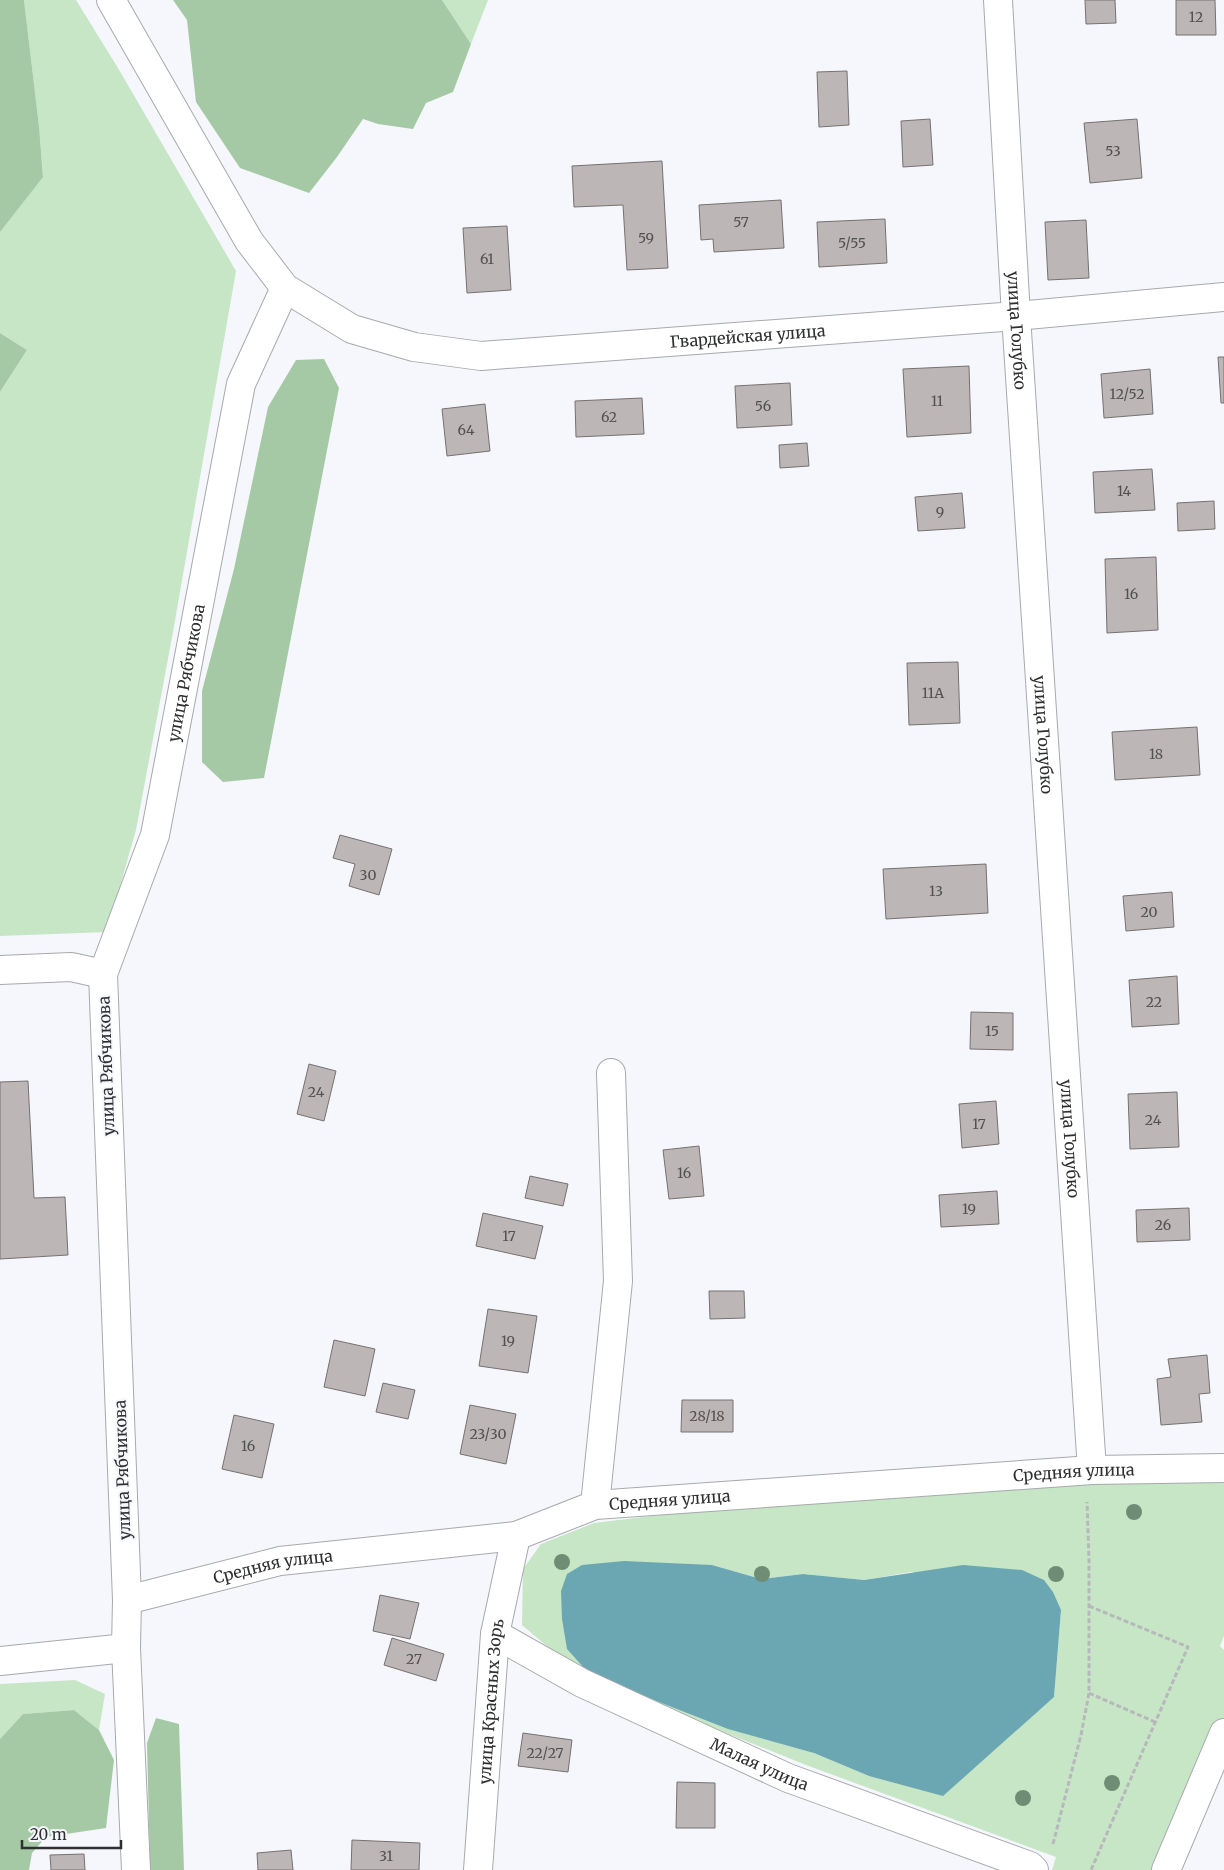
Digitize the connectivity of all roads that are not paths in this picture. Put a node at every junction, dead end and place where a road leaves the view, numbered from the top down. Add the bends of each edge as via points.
1 (111, 0) edge
2 (998, 0) edge
3 (285, 288) junction
4 (1224, 297) edge
5 (1016, 316) junction
6 (0, 970) edge
7 (103, 974) junction
8 (611, 1073) dead end
9 (1224, 1468) edge
10 (1092, 1470) junction
11 (595, 1505) junction
12 (516, 1536) junction
13 (127, 1600) junction
14 (495, 1634) junction
15 (126, 1648) junction
16 (0, 1662) edge
17 (1224, 1733) edge
18 (1042, 1861) edge
19 (136, 1870) edge
20 (478, 1870) edge
21 (1166, 1870) edge

1 - 3 street via 249,241
2 - 5 street, улица Голубко
3 - 5 street, Гвардейская улица via 352,330 414,346 481,356
3 - 7 street, улица Рябчикова via 241,384 155,835
4 - 5 street, Гвардейская улица
5 - 10 street, улица Голубко
6 - 7 street via 71,968
7 - 13 street, улица Рябчикова
8 - 11 street via 618,1281
9 - 10 street, Средняя улица
10 - 11 street, Средняя улица
11 - 12 street, Средняя улица
12 - 13 street, Средняя улица via 280,1561
12 - 14 street, улица Красных Зорь
13 - 15 street, улица Рябчикова
14 - 18 street, Малая улица via 582,1683 788,1778 1030,1866
14 - 20 street, улица Красных Зорь
15 - 16 street
15 - 19 street, улица Рябчикова
17 - 21 street

